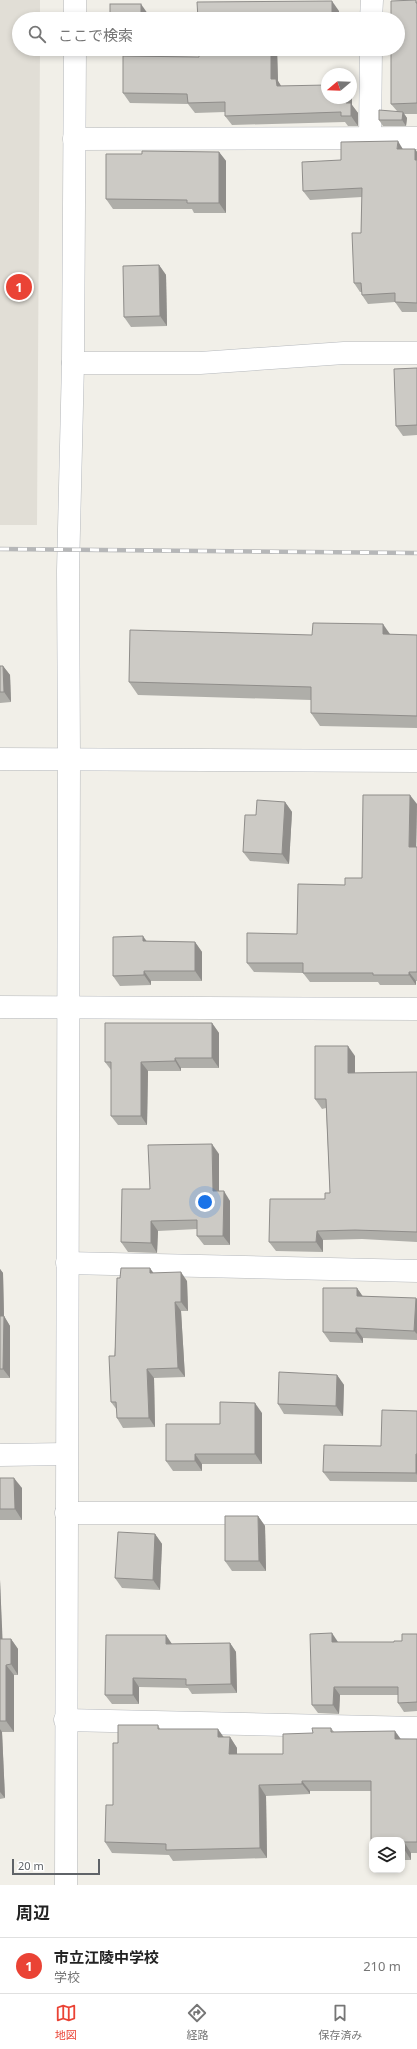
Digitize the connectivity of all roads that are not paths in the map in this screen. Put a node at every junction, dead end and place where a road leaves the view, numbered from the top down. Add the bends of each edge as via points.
1 (75, 0) edge
2 (372, 0) edge
3 (75, 12) edge
4 (372, 12) edge
5 (75, 56) edge
6 (371, 56) edge
7 (370, 138) junction
8 (417, 138) edge
9 (74, 139) junction
10 (417, 353) edge
11 (72, 363) junction
12 (0, 759) edge
13 (69, 759) junction
14 (417, 761) edge
15 (0, 1008) edge
16 (68, 1008) junction
17 (417, 1008) edge
18 (67, 1263) junction
19 (417, 1271) edge
20 (66, 1454) junction
21 (0, 1455) edge
22 (66, 1513) junction
23 (417, 1513) edge
24 (65, 1720) junction
25 (417, 1728) edge
26 (66, 1885) edge

1 - 3 street
2 - 4 street
5 - 9 street
6 - 7 street
7 - 8 street
7 - 9 street
9 - 11 street
10 - 11 street via 344,353 200,363
11 - 13 street via 68,571
12 - 13 street
13 - 14 street
13 - 16 street
15 - 16 street
16 - 17 street
16 - 18 street
18 - 19 street
18 - 20 street
20 - 21 street
20 - 22 street
22 - 23 street
22 - 24 street
24 - 25 street
24 - 26 street

